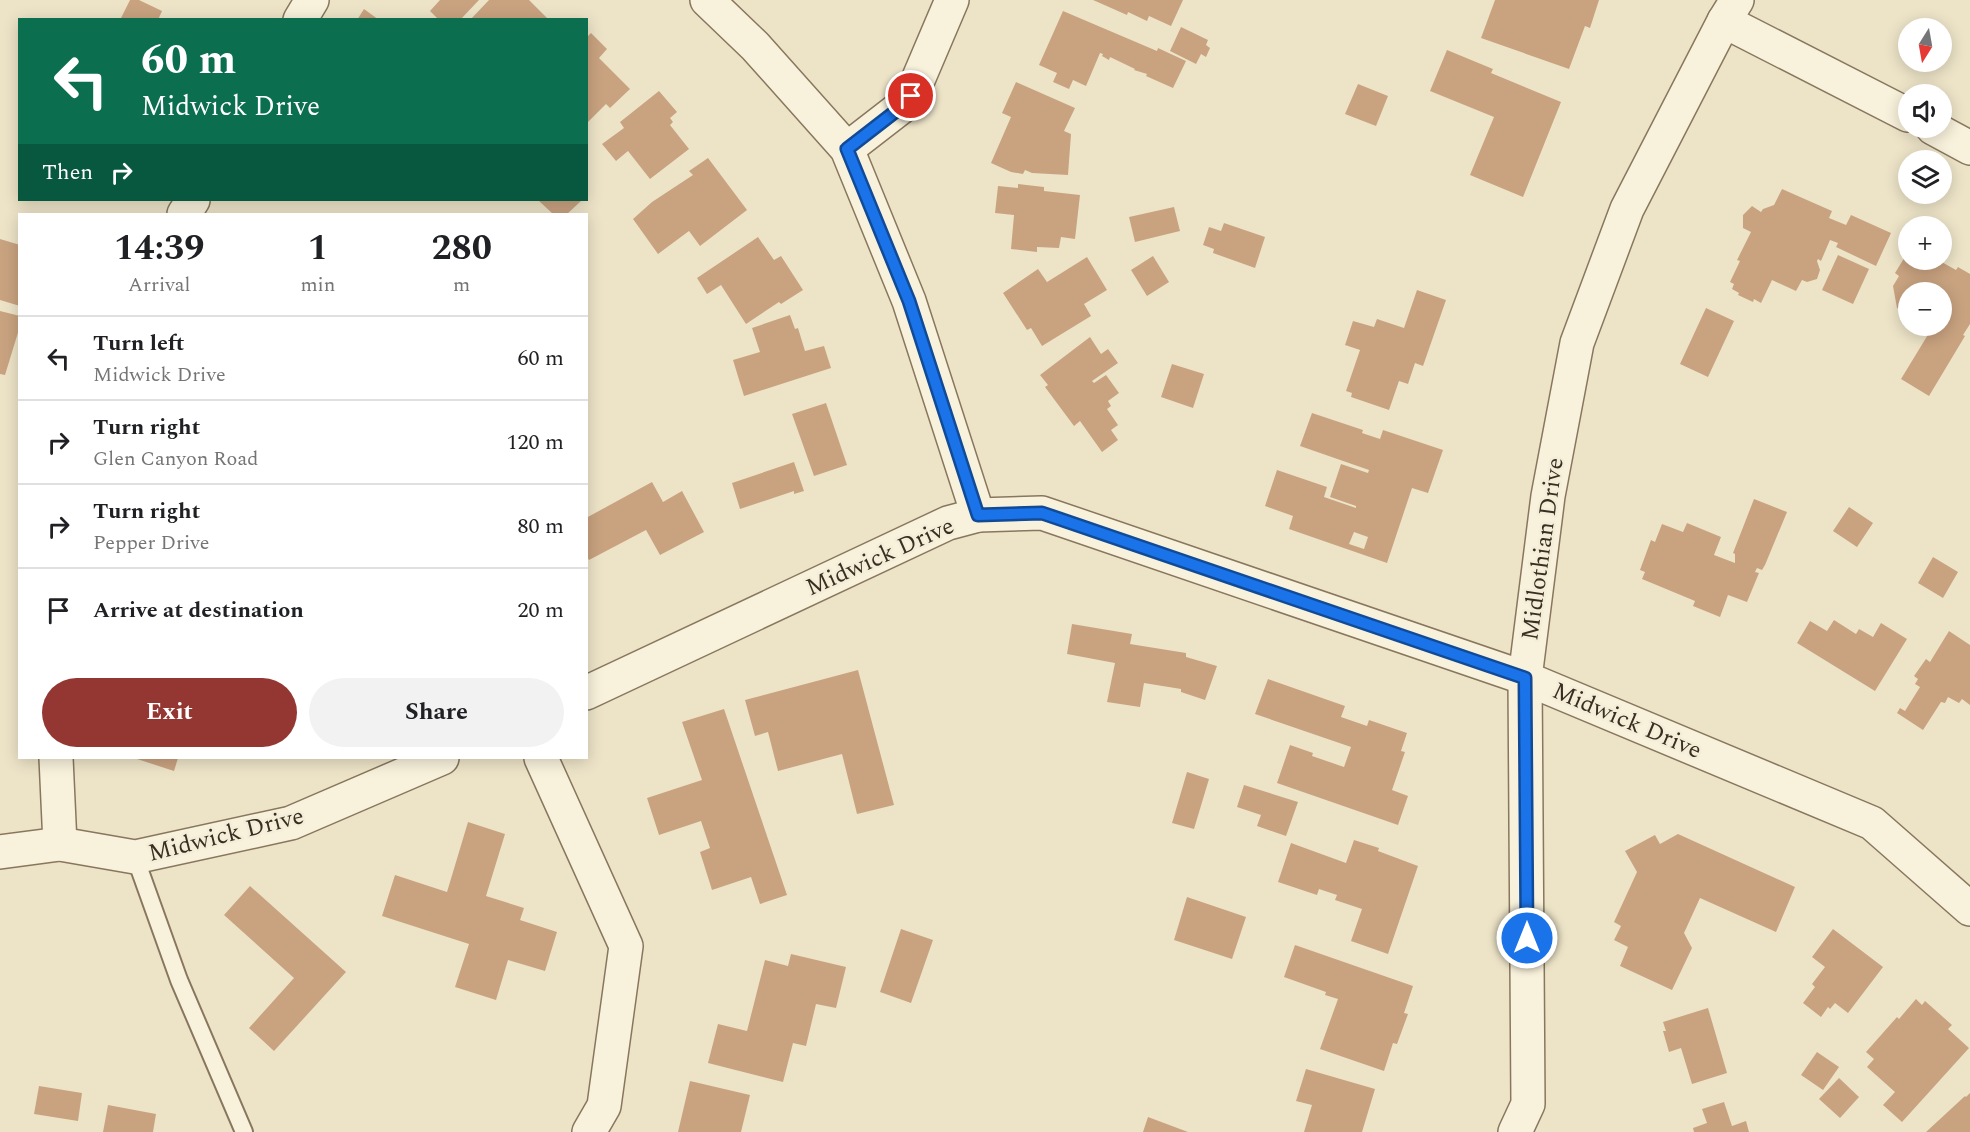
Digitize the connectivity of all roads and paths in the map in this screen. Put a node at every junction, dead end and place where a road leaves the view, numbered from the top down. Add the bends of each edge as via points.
1 (312, 0) edge
2 (707, 0) edge
3 (952, 0) edge
4 (1730, 11) edge
5 (301, 18) edge
6 (1898, 109) edge
7 (1952, 138) edge
8 (1970, 148) edge
9 (847, 149) junction
10 (978, 515) junction
11 (1525, 678) junction
12 (588, 692) edge
13 (56, 759) edge
14 (440, 759) edge
15 (541, 759) edge
16 (60, 844) junction
17 (0, 852) edge
18 (135, 857) junction
19 (1970, 909) edge
20 (1528, 1123) edge
21 (244, 1132) edge
22 (589, 1132) edge

1 - 5 street
2 - 9 street via 755,46
3 - 9 street via 909,101
4 - 6 street
4 - 11 street, Midlothian Drive via 1627,209 1577,343 1548,496
7 - 8 street
9 - 10 street via 909,301
10 - 11 street, Midwick Drive via 1042,513
10 - 12 street, Midwick Drive via 948,523
11 - 19 street, Midwick Drive via 1872,823
11 - 20 street, Midlothian Drive
13 - 16 street
14 - 18 street, Midwick Drive via 291,823
15 - 22 street via 626,946 603,1106
16 - 17 street, Midwick Drive
16 - 18 street, Midwick Drive
18 - 21 lane via 179,980

